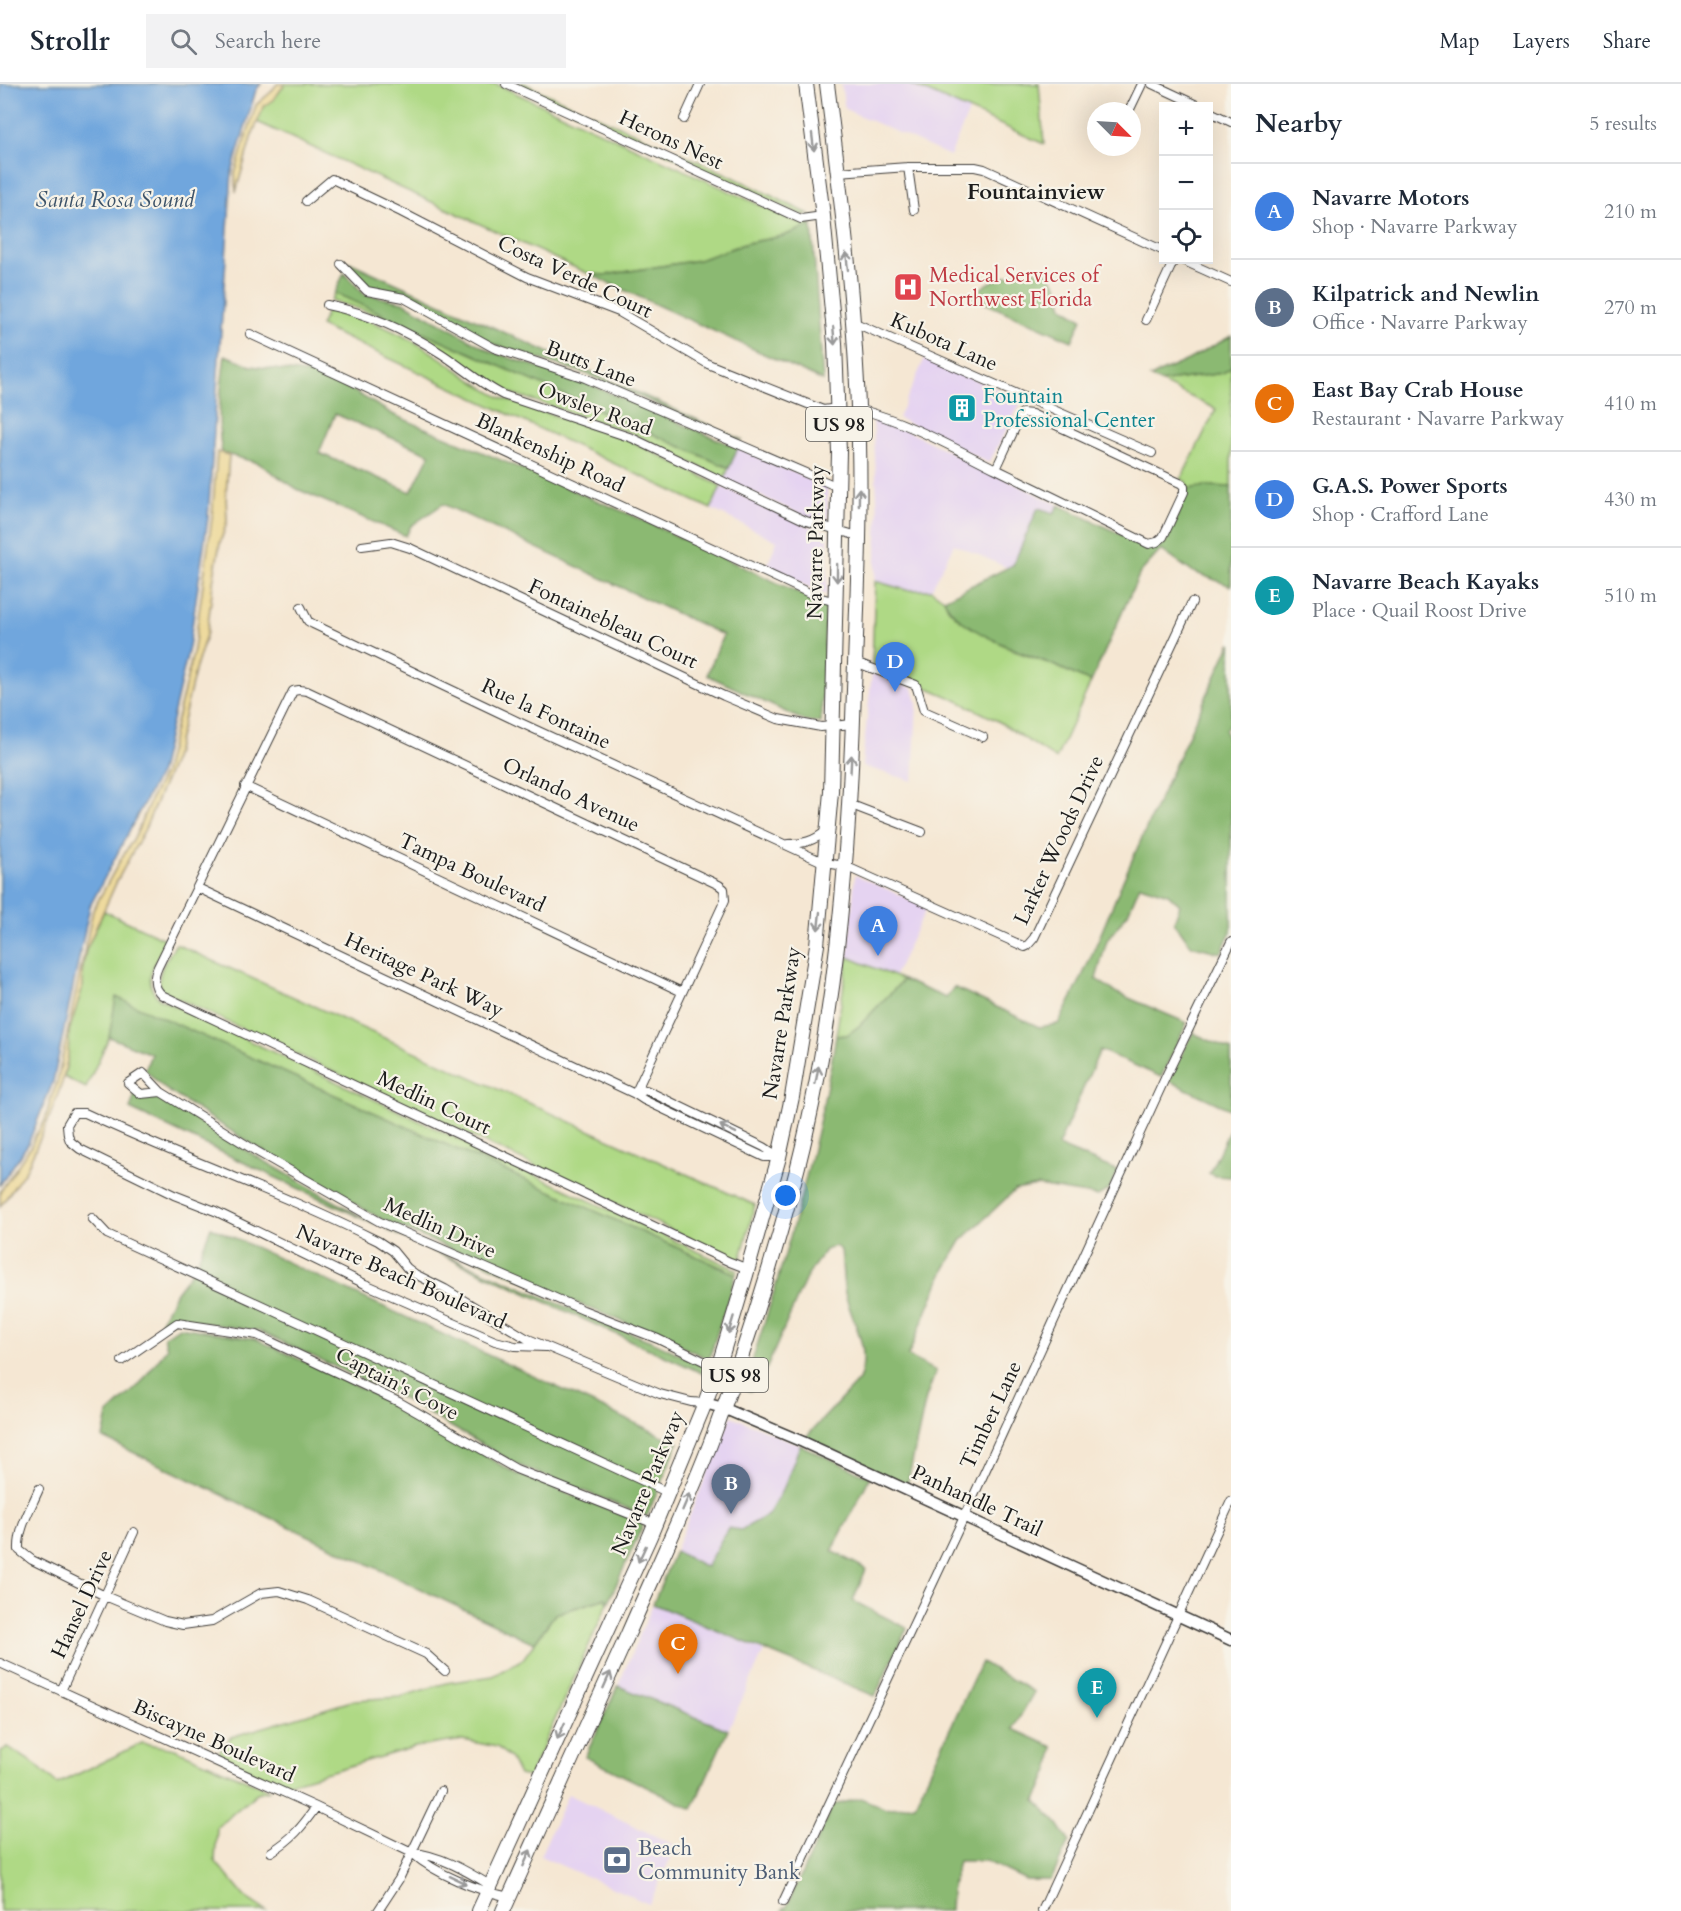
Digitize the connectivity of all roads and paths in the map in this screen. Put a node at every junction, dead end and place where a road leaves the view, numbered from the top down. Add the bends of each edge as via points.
1 (506, 84) edge
2 (700, 84) edge
3 (806, 84) edge
4 (827, 84) edge
5 (1142, 84) edge
6 (1152, 84) edge
7 (1133, 102) edge
8 (1190, 102) edge
9 (1213, 113) edge
10 (684, 119) dead end
11 (1231, 122) edge
12 (909, 167) junction
13 (838, 172) junction
14 (306, 201) dead end
15 (914, 210) dead end
16 (823, 216) junction
17 (1159, 249) edge
18 (341, 264) dead end
19 (1172, 264) edge
20 (1191, 264) edge
21 (1231, 282) edge
22 (327, 305) dead end
23 (1146, 320) dead end
24 (853, 322) junction
25 (250, 334) dead end
26 (838, 408) junction
27 (858, 410) junction
28 (1152, 453) dead end
29 (996, 469) junction
30 (838, 487) junction
31 (838, 531) junction
32 (858, 536) junction
33 (362, 546) dead end
34 (836, 602) junction
35 (1192, 602) dead end
36 (301, 607) dead end
37 (855, 662) junction
38 (853, 724) junction
39 (833, 725) junction
40 (983, 737) dead end
41 (245, 786) junction
42 (849, 804) junction
43 (828, 830) junction
44 (922, 832) dead end
45 (783, 844) junction
46 (825, 863) junction
47 (845, 866) junction
48 (198, 888) junction
49 (1231, 942) edge
50 (682, 992) junction
51 (161, 1092) dead end
52 (635, 1094) junction
53 (812, 1102) junction
54 (779, 1157) junction
55 (92, 1218) dead end
56 (748, 1269) junction
57 (746, 1340) junction
58 (546, 1347) junction
59 (122, 1361) dead end
60 (718, 1368) junction
61 (705, 1403) junction
62 (723, 1408) junction
63 (39, 1489) dead end
64 (669, 1493) junction
65 (1231, 1502) edge
66 (964, 1517) junction
67 (655, 1524) junction
68 (135, 1532) dead end
69 (105, 1596) junction
70 (1178, 1615) junction
71 (1231, 1640) edge
72 (0, 1663) edge
73 (445, 1671) dead end
74 (62, 1691) junction
75 (441, 1791) dead end
76 (316, 1807) junction
77 (271, 1852) dead end
78 (412, 1853) junction
79 (489, 1889) junction
80 (509, 1897) junction
81 (783, 1902) dead end
82 (378, 1911) edge
83 (479, 1911) edge
84 (503, 1911) edge
85 (1042, 1911) edge

1 - 16 street, Herons Nest via 801,219
2 - 10 street
3 -> 16 highway, Navarre Parkway / US 98
4 - 13 highway, Navarre Parkway / US 98
5 - 7 street
6 - 8 street
9 - 11 street
12 - 13 street
12 - 15 street
12 - 17 street via 984,169
24 -> 13 highway, Navarre Parkway / US 98
14 - 26 street, Costa Verde Court via 332,179 527,277 619,312 708,364 823,410
16 -> 26 highway, Navarre Parkway / US 98
18 - 30 street, Butts Lane via 367,291 404,298 494,348 585,378
19 - 23 street
20 - 21 street
22 - 31 street, Owsley Road via 351,310 413,337 503,395 632,438 806,521
24 - 27 highway, Navarre Parkway / US 98
24 - 28 street, Kubota Lane
25 - 34 street, Blankenship Road
26 - 30 highway, Navarre Parkway / US 98
27 - 29 street via 879,414
32 -> 27 highway, Navarre Parkway / US 98
29 - 29 street via 1149,544 1163,537 1184,487 1032,414 1022,413
30 - 31 highway, Navarre Parkway / US 98
31 - 32 street, Owsley Road
31 -> 34 highway, Navarre Parkway / US 98
32 - 37 highway, Navarre Parkway / US 98
33 - 39 street, Fontainebleau Court via 400,544 767,714 796,723
34 - 39 highway, Navarre Parkway / US 98
35 - 47 street, Larker Woods Drive via 1027,946
36 - 45 street, Rue la Fontaine via 313,624
37 - 38 highway, Navarre Parkway / US 98
37 - 40 street via 916,685 924,711
38 - 39 street, Fontainebleau Court
42 -> 38 highway, Navarre Parkway / US 98
39 - 43 highway, Navarre Parkway / US 98
41 - 48 street
41 - 50 street, Tampa Boulevard
41 - 50 street, Orlando Avenue via 290,696 299,690 553,806 724,889 725,900
42 - 44 street
42 - 47 highway, Navarre Parkway / US 98
43 - 45 street via 814,840
43 - 46 highway, Navarre Parkway / US 98
45 - 46 street, Rue la Fontaine
46 - 47 street, Rue la Fontaine
46 -> 54 highway, Navarre Parkway / US 98 via 805,1022
53 -> 47 highway, Navarre Parkway / US 98 via 829,1006
48 - 52 street, Heritage Park Way
48 - 56 street, Medlin Court via 155,974 155,986 162,995
49 - 66 street, Timber Lane
50 - 52 street, Orlando Avenue
51 - 60 street, Medlin Drive via 380,1222
52 - 54 street, Heritage Park Way via 764,1157
53 - 54 highway via 801,1131
53 - 57 highway, Navarre Parkway / US 98 via 791,1192
54 - 56 highway, Navarre Parkway / US 98
54 - 57 highway via 787,1178
55 - 64 street via 107,1234
56 -> 60 highway, Navarre Parkway / US 98
57 - 62 highway, Navarre Parkway / US 98
58 - 58 street, Navarre Beach Boulevard via 495,1341 364,1284 215,1211 174,1196 80,1149 70,1141 69,1120 74,1113 85,1113 364,1234 387,1247 415,1274
58 - 61 street via 660,1394
59 - 67 street, Captain's Cove via 177,1323 257,1335 399,1402 516,1469
60 - 61 highway, Navarre Parkway / US 98
61 - 62 street, Panhandle Trail
61 - 64 highway, Navarre Parkway / US 98
62 - 66 street, Panhandle Trail
80 -> 62 highway, Navarre Parkway / US 98 via 669,1543
63 - 69 street via 18,1540 19,1550
64 - 67 highway, Navarre Parkway / US 98
65 - 70 street
66 - 70 street, Panhandle Trail
66 - 81 street, Timber Lane
67 -> 79 highway, Navarre Parkway / US 98
68 - 69 street, Hansel Drive
69 - 73 street via 183,1625 212,1621 261,1593 279,1591 308,1600 426,1654
69 - 74 street, Hansel Drive
70 - 71 street, Panhandle Trail
70 - 85 street
72 - 74 street, Biscayne Boulevard
74 - 76 street, Biscayne Boulevard
75 - 78 street
76 - 77 street via 289,1841
76 - 78 street, Biscayne Boulevard
78 - 79 street, Biscayne Boulevard via 425,1854 474,1875
78 - 82 street
79 - 80 street, Biscayne Boulevard
79 - 83 highway, Navarre Parkway / US 98
80 - 84 highway, Navarre Parkway / US 98

